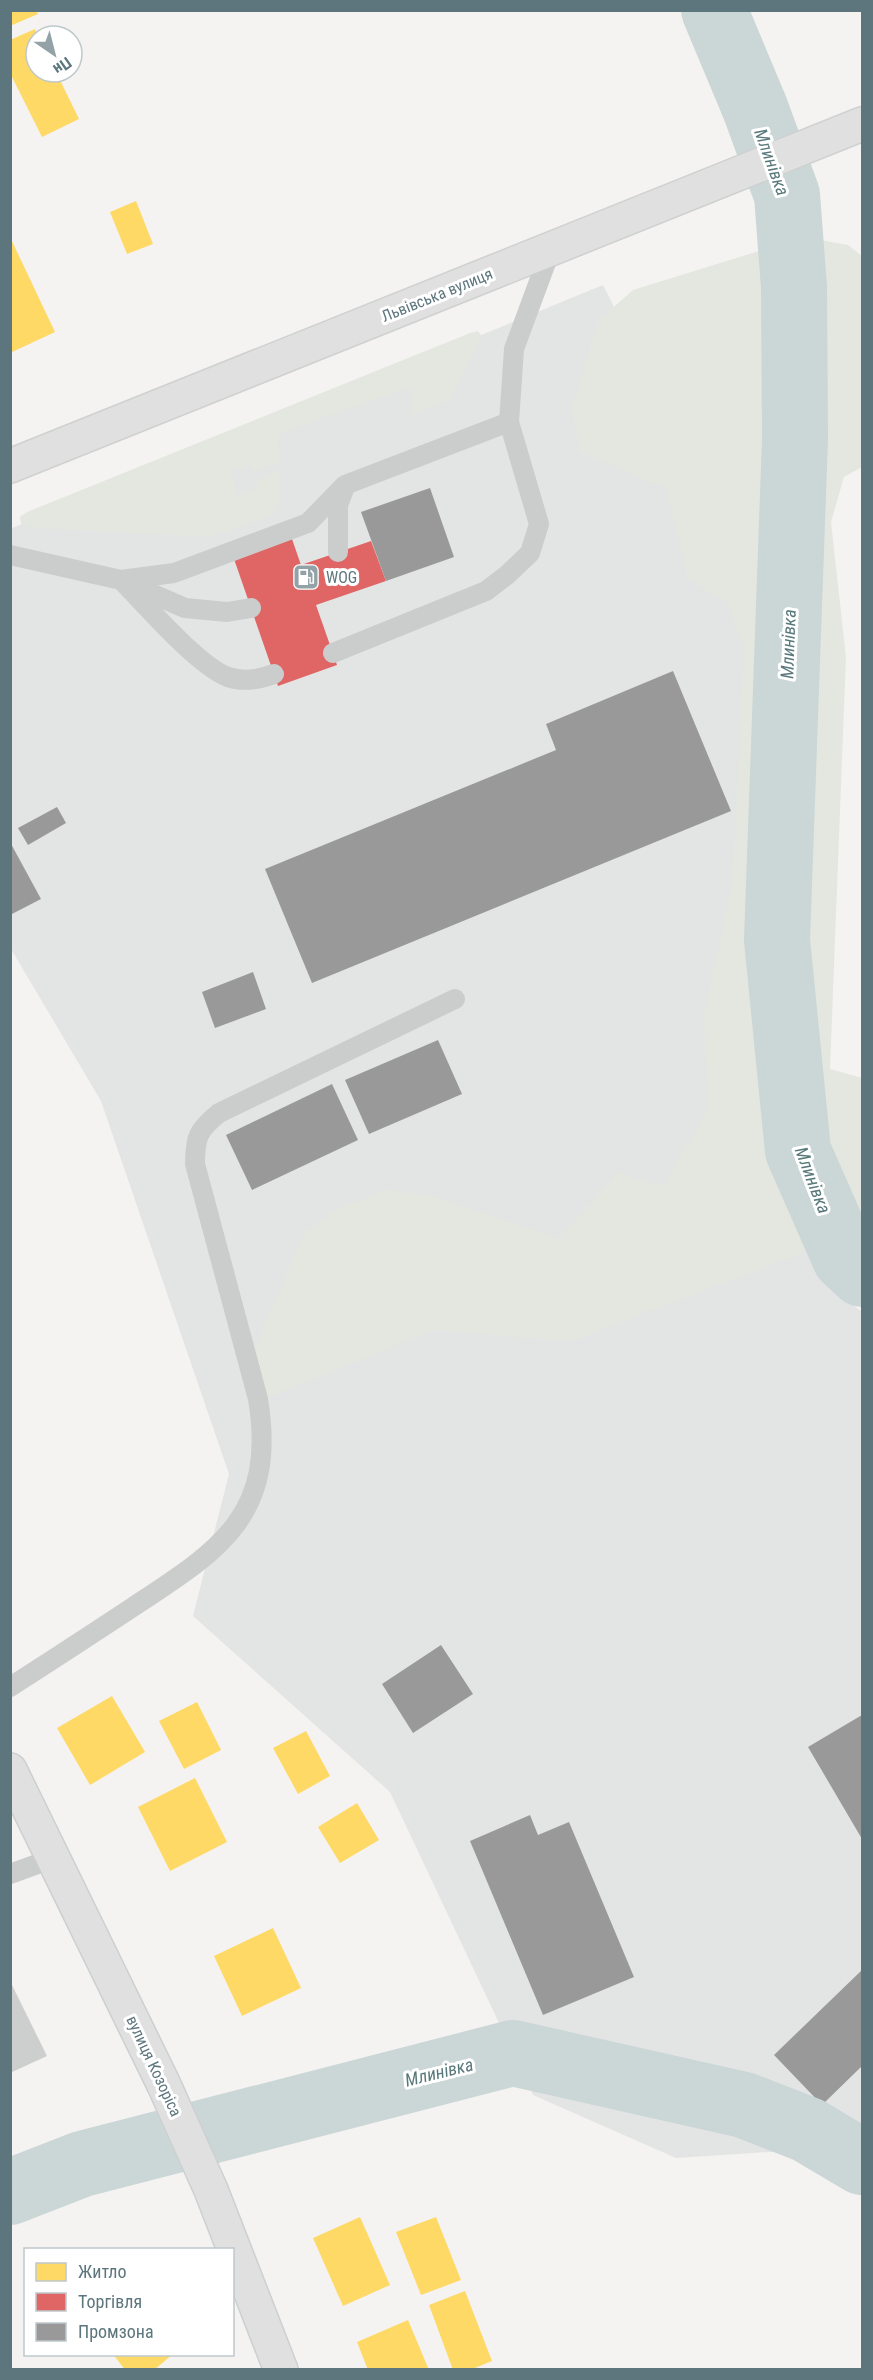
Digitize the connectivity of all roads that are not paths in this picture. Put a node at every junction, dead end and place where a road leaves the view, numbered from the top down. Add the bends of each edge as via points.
1 (862, 124) edge
2 (551, 249) junction
3 (509, 422) junction
4 (10, 466) edge
5 (345, 484) junction
6 (338, 552) dead end
7 (10, 555) edge
8 (121, 580) junction
9 (250, 608) dead end
10 (333, 653) dead end
11 (274, 674) dead end
12 (455, 999) dead end
13 (10, 1688) edge
14 (10, 1770) edge
15 (54, 1858) junction
16 (10, 1874) edge
17 (233, 2248) edge
18 (234, 2251) edge
19 (281, 2370) edge

1 - 2 main road, Львівська вулиця
2 - 3 lane via 514,349
2 - 4 main road, Львівська вулиця
3 - 5 lane
3 - 10 lane via 539,524 530,553 486,591
5 - 6 lane via 338,505
5 - 8 lane via 308,523 174,573
7 - 8 lane
8 - 9 lane via 185,608 227,612
8 - 11 lane via 202,661 229,677 260,680
12 - 13 lane via 219,1113 203,1126 195,1144 195,1164 258,1399 262,1428 258,1480 245,1512 221,1544 191,1570
14 - 15 main road, вулиця Козоріса
15 - 16 lane
15 - 17 main road, вулиця Козоріса via 165,2085
18 - 19 main road, вулиця Козоріса

